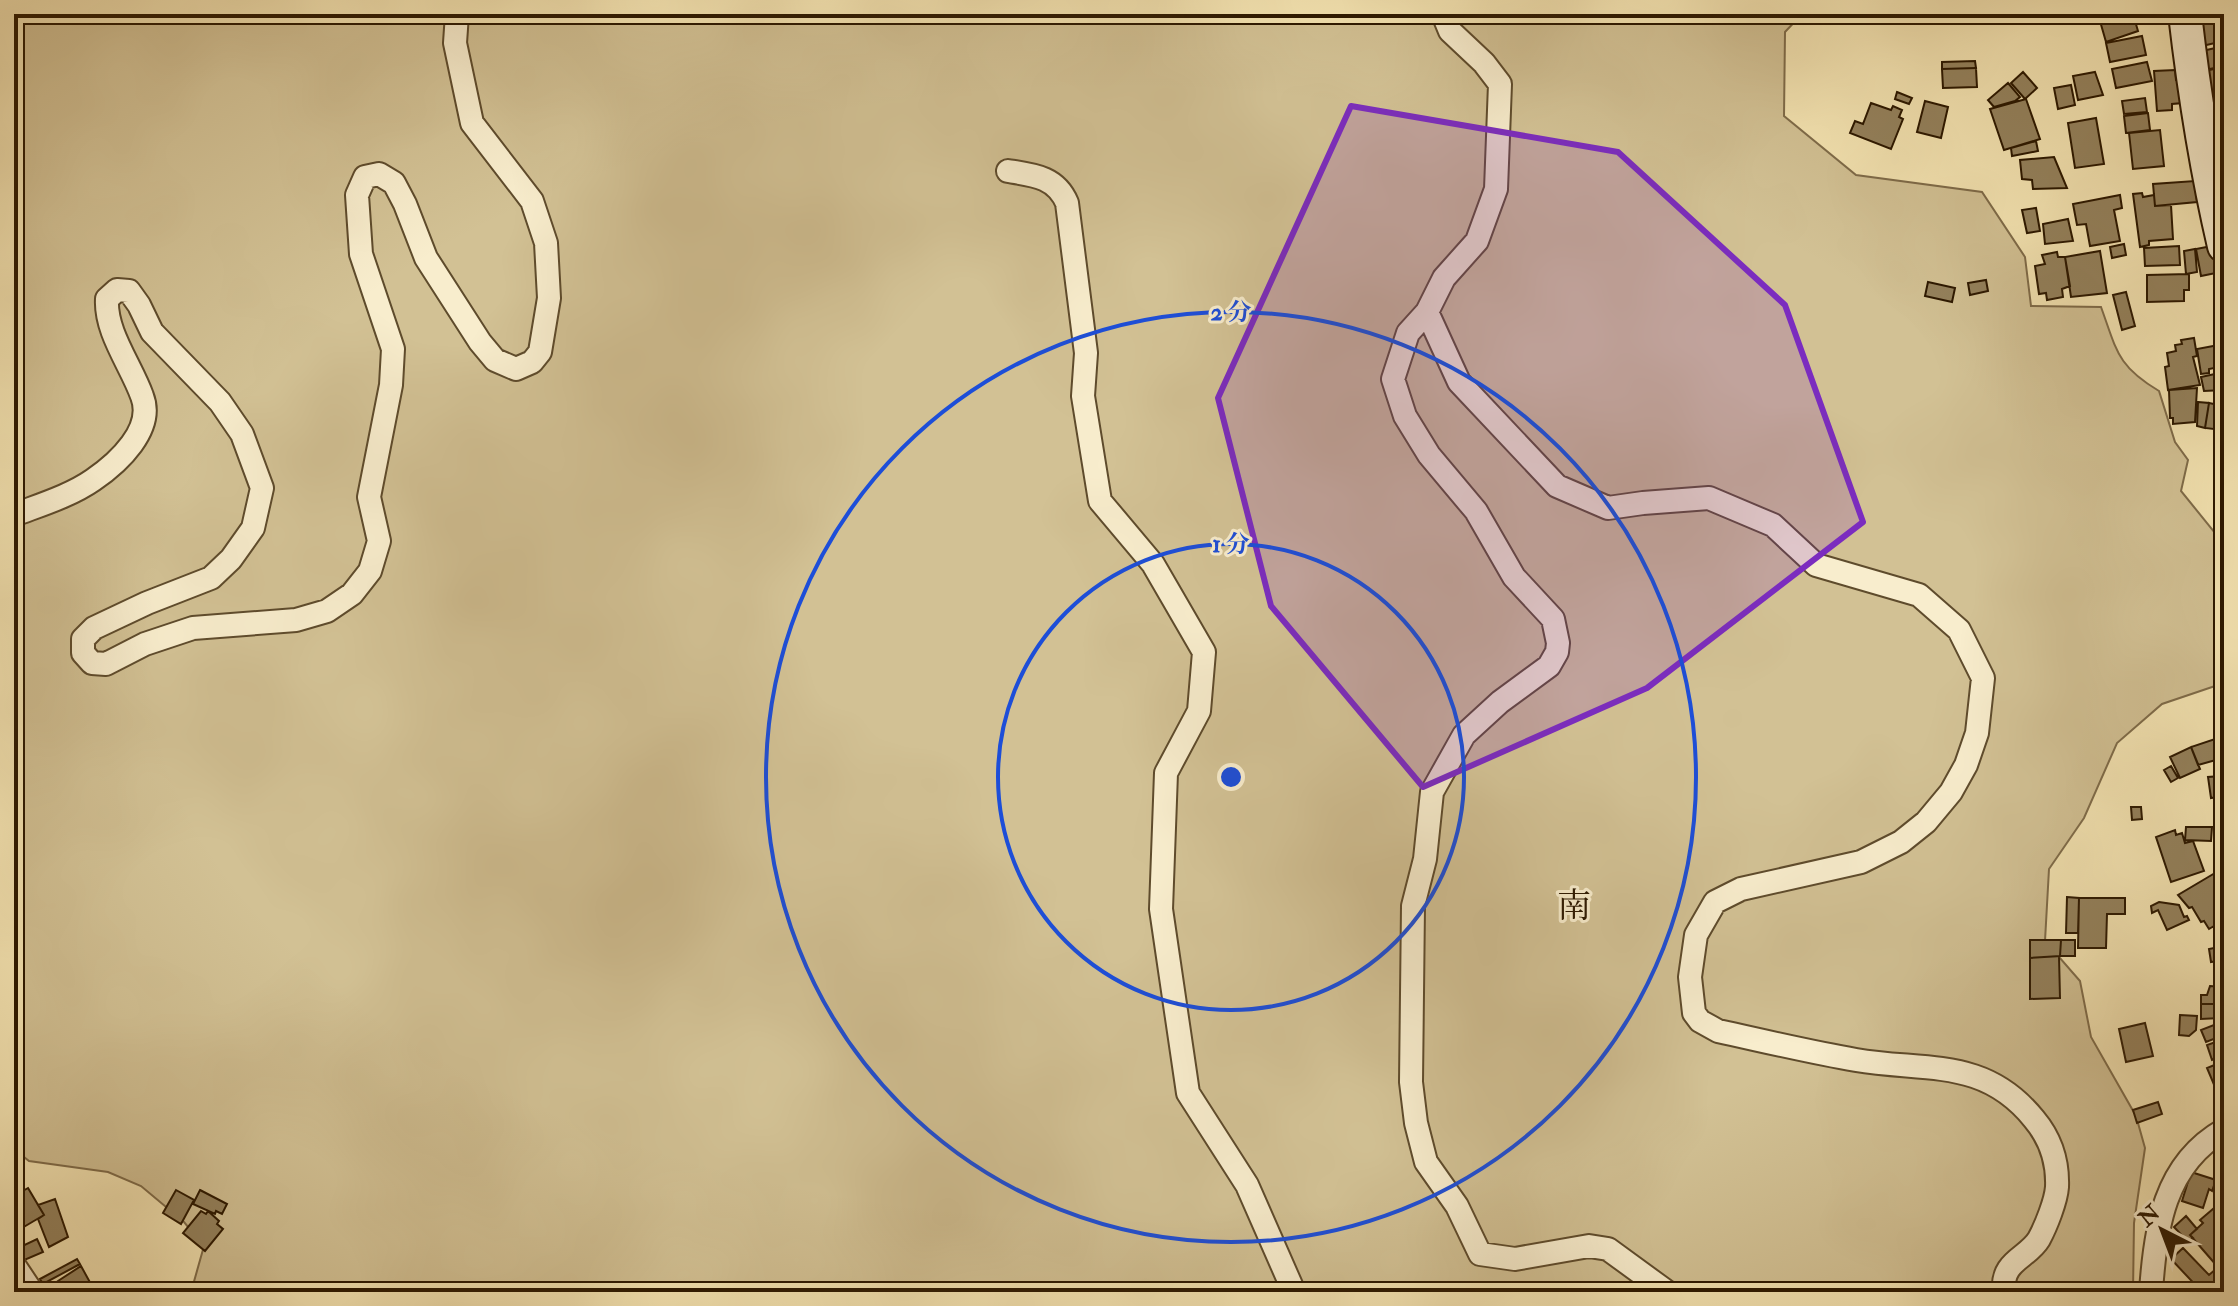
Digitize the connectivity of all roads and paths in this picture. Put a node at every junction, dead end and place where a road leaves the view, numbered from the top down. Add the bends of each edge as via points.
1 (457, 14) edge
2 (1443, 14) edge
3 (2185, 14) edge
4 (1008, 171) dead end
5 (2216, 183) edge
6 (2224, 246) edge
7 (1427, 312) junction
8 (14, 515) edge
9 (2224, 1130) edge
10 (14, 1265) edge
11 (32, 1292) edge
12 (1294, 1292) edge
13 (1667, 1292) edge
14 (2004, 1292) edge
15 (2151, 1292) edge

1 - 8 street via 455,43 472,123 532,201 546,243 549,298 540,352 516,369 495,360 426,258 394,183 379,174 365,177 357,195 361,254 393,349 369,497 379,541 370,571 352,594 327,611 296,620 193,628 106,664 92,663 83,653 83,639 94,628 211,578 253,528 262,488 242,434 152,332 129,291 117,290 107,299 106,315 144,400 145,423 133,443 93,480
2 - 7 street via 1450,31 1500,84 1496,189 1477,241 1444,278
3 - 5 street
4 - 12 street via 1051,181 1067,203 1086,353 1083,396 1100,501 1153,564 1204,652 1199,711 1166,773 1161,909 1188,1093 1247,1185
5 - 6 street
7 - 13 street via 1408,333 1393,379 1405,416 1429,455 1476,511 1514,577 1553,619 1558,643 1549,666 1464,735 1432,792 1425,859 1413,906 1411,1082 1416,1123 1426,1162 1457,1206 1480,1254 1515,1259 1589,1246 1608,1249
7 - 14 street via 1459,382 1557,486 1608,508 1709,498 1773,525 1816,565 1919,595 1959,630 1983,678 1977,733 1951,792 1901,842 1861,862 1741,889 1715,902 1696,935 1690,977 1694,1013 1718,1031 1858,1061 1963,1071 2019,1100 2047,1135 2057,1191 2038,1241 2017,1258
9 - 15 street via 2187,1159 2163,1203
10 - 11 street

